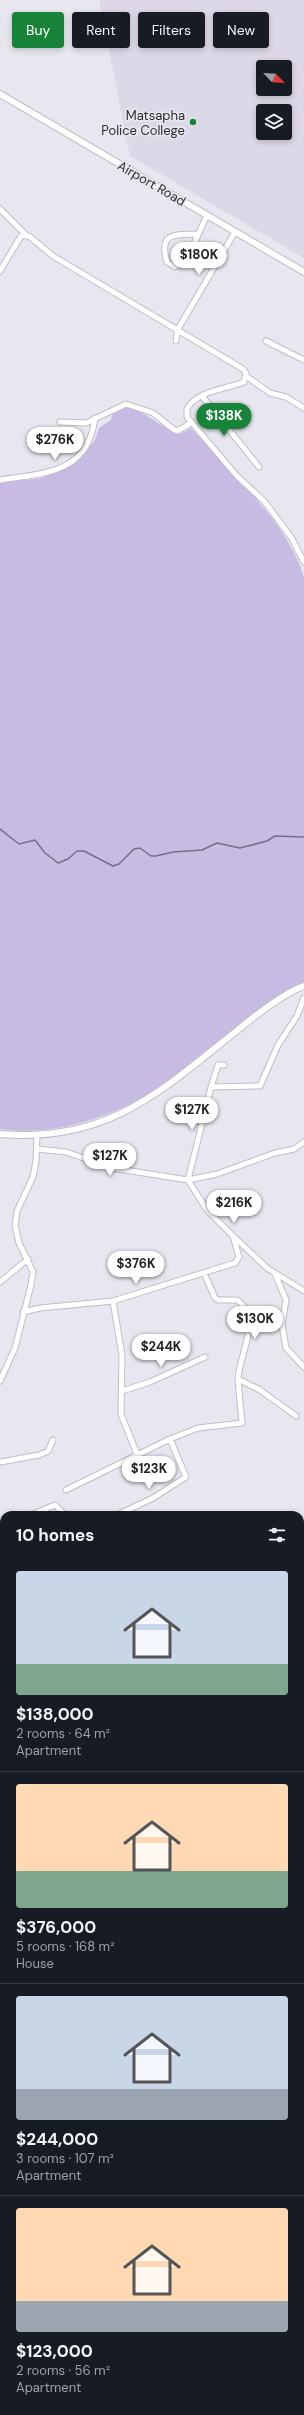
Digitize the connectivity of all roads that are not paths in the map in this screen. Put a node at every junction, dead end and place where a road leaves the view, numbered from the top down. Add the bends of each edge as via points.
1 (0, 94) edge
2 (0, 209) edge
3 (207, 215) junction
4 (235, 232) junction
5 (25, 234) junction
6 (197, 234) junction
7 (0, 271) edge
8 (304, 272) edge
9 (178, 329) junction
10 (176, 340) dead end
11 (266, 341) dead end
12 (304, 360) edge
13 (246, 376) junction
14 (202, 396) junction
15 (304, 408) edge
16 (229, 413) dead end
17 (95, 418) junction
18 (220, 418) junction
19 (60, 422) dead end
20 (191, 424) junction
21 (259, 467) dead end
22 (0, 480) edge
23 (304, 562) edge
24 (304, 986) edge
25 (304, 998) edge
26 (224, 1065) dead end
27 (211, 1087) junction
28 (0, 1134) edge
29 (37, 1135) junction
30 (304, 1142) edge
31 (37, 1149) junction
32 (188, 1180) junction
33 (233, 1236) junction
34 (28, 1259) junction
35 (204, 1273) junction
36 (275, 1274) junction
37 (0, 1282) edge
38 (304, 1291) edge
39 (113, 1301) junction
40 (23, 1312) junction
41 (205, 1357) dead end
42 (304, 1367) edge
43 (238, 1379) junction
44 (0, 1381) edge
45 (122, 1391) junction
46 (296, 1416) dead end
47 (170, 1439) junction
48 (53, 1440) dead end
49 (137, 1454) junction
50 (0, 1462) edge
51 (66, 1490) dead end
52 (41, 1511) edge
53 (61, 1511) edge
54 (125, 1511) edge

1 - 3 street, Airport Road
2 - 5 street
3 - 4 street, Airport Road
3 - 6 street
4 - 8 street, Airport Road
4 - 9 street
5 - 7 street via 21,236
5 - 9 street via 53,256
6 - 6 street via 180,265 175,266 167,262 163,249 170,238 179,233
9 - 10 street
9 - 13 street via 213,352 236,363
11 - 12 street
13 - 14 street via 244,382
13 - 15 street via 270,393 286,397
14 - 18 street
14 - 20 street via 192,402 187,409 187,417
16 - 18 street
17 - 19 street via 86,423
17 - 20 street via 126,404 153,413 172,430
17 - 22 street via 90,442 69,464 36,476
18 - 21 street
20 - 23 street via 237,476 265,502 291,537
24 - 29 street via 252,1019 145,1102 127,1112 78,1129
25 - 27 street via 297,1016 278,1045 260,1086
26 - 27 street via 218,1065
27 - 32 street
28 - 29 street
29 - 31 street
30 - 32 street via 294,1149 275,1153 217,1174
31 - 32 street via 66,1152 112,1168
31 - 34 street via 33,1177 17,1211 14,1225 19,1243
32 - 33 street via 206,1210
33 - 35 street via 238,1260
33 - 36 street
34 - 37 street
34 - 40 street via 33,1272
35 - 39 street
35 - 43 street via 215,1298 237,1300 246,1309 250,1319
36 - 38 street
36 - 42 street via 286,1300 282,1325 286,1348
39 - 40 street
39 - 45 street via 122,1355
40 - 44 street via 15,1348
41 - 45 street via 150,1382
43 - 46 street via 260,1390
43 - 47 street via 242,1422 198,1428
45 - 49 street via 121,1414
47 - 49 street
47 - 54 street via 186,1477 153,1498
48 - 50 street via 48,1450 39,1455
49 - 51 street
52 - 53 street via 55,1505

